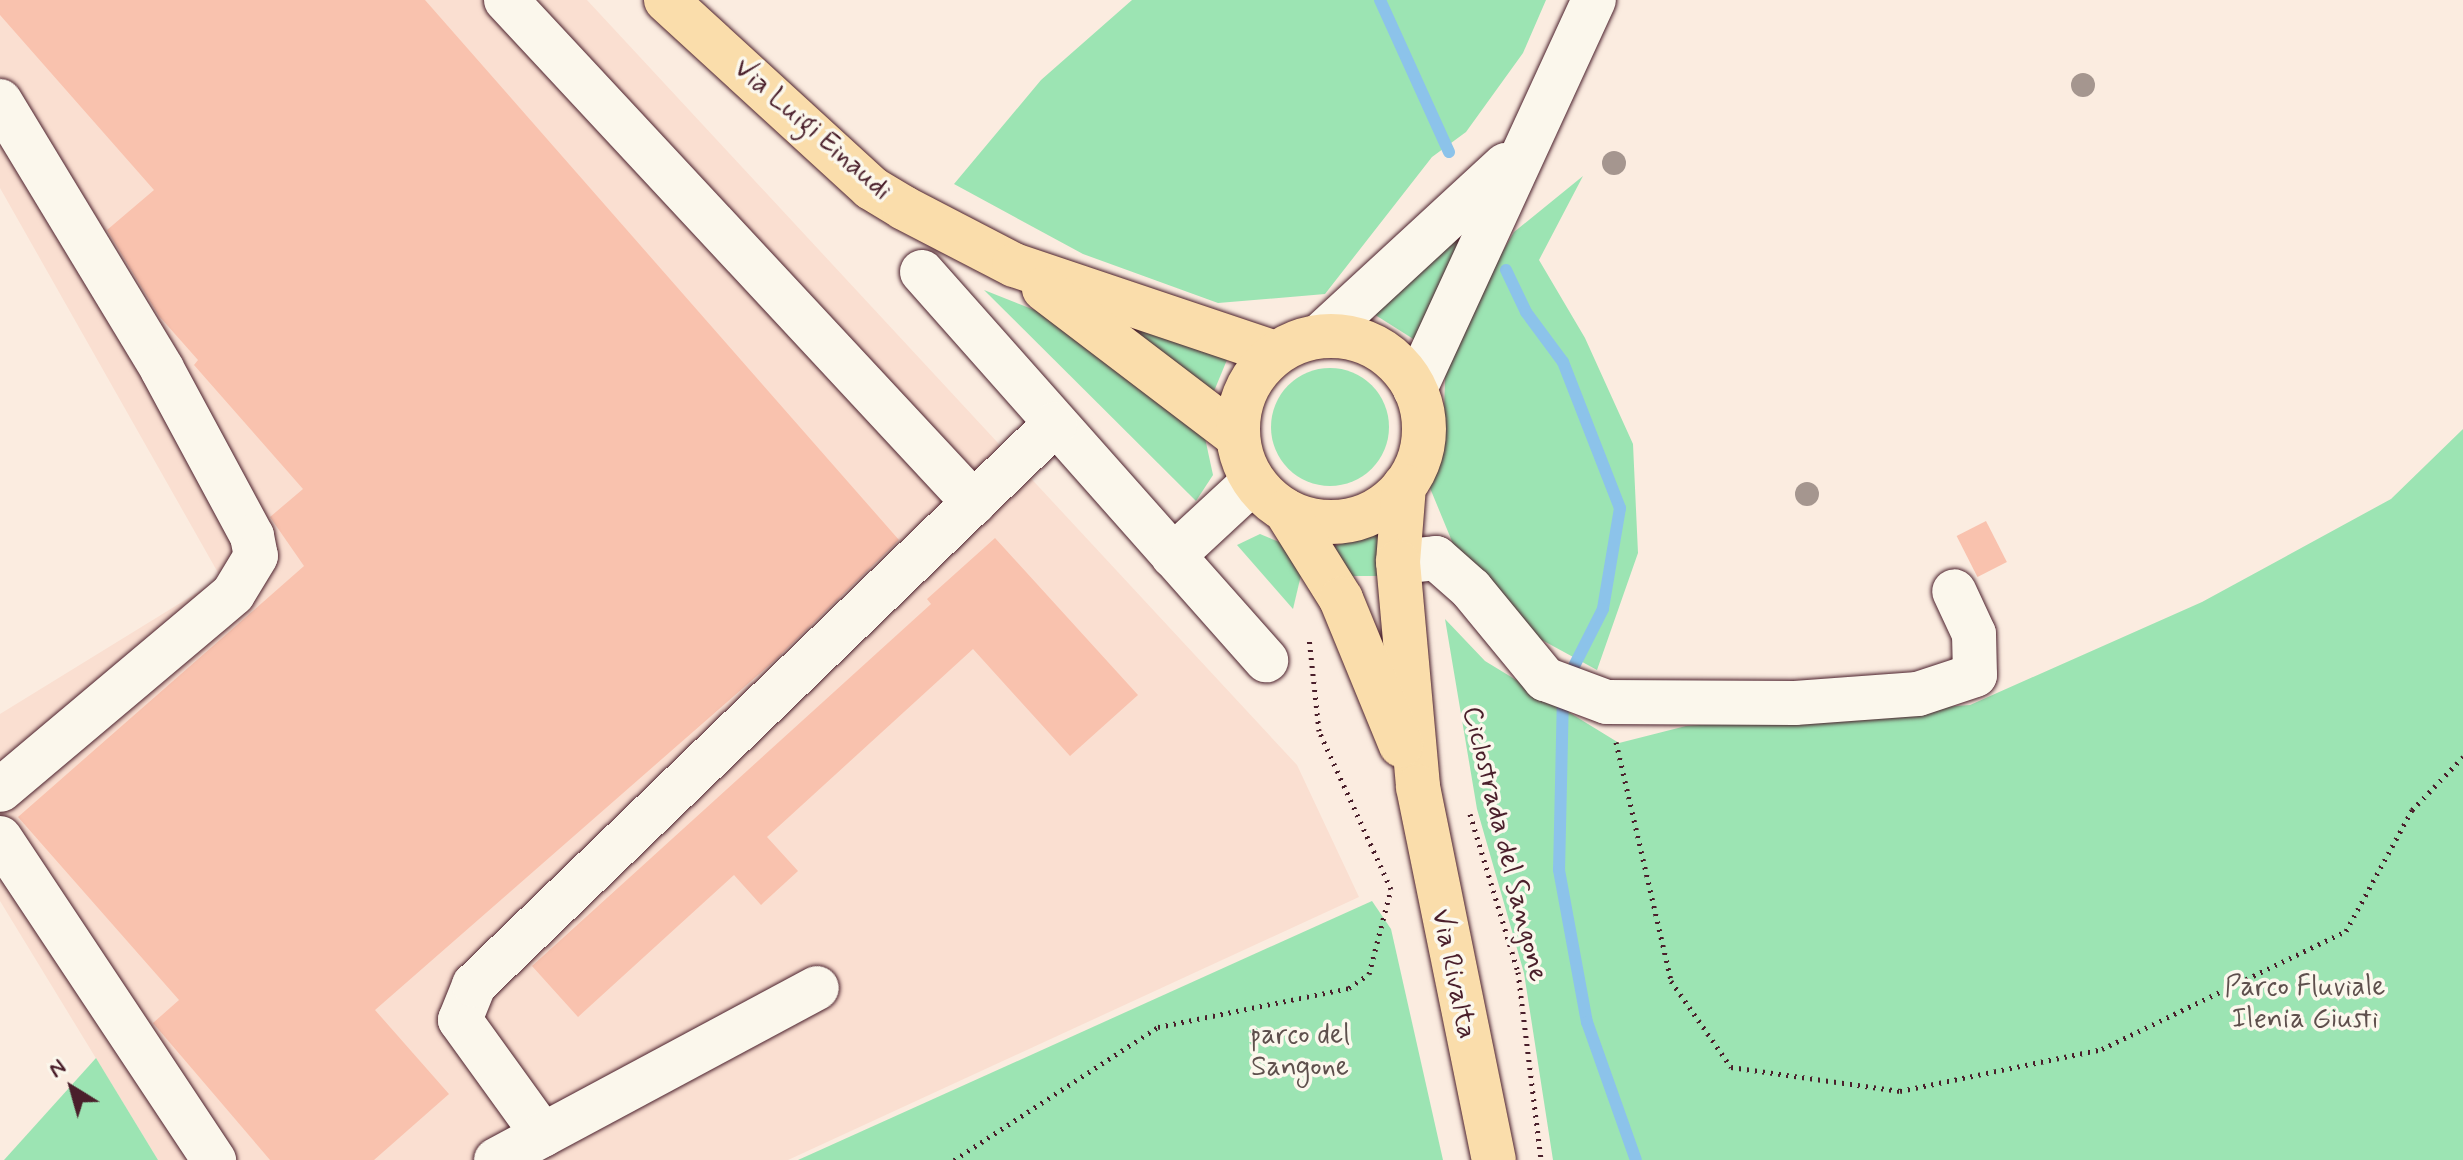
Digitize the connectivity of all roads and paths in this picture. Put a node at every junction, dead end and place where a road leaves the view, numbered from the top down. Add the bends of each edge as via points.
1 (506, 0) edge
2 (666, 0) edge
3 (1594, 0) edge
4 (0, 101) edge
5 (1519, 153) junction
6 (1014, 265) junction
7 (922, 272) dead end
8 (1320, 336) junction
9 (1276, 353) junction
10 (1415, 389) junction
11 (1055, 424) junction
12 (1237, 436) junction
13 (1253, 482) junction
14 (1404, 486) junction
15 (974, 503) junction
16 (1286, 511) junction
17 (1173, 556) junction
18 (1398, 562) junction
19 (1954, 591) dead end
20 (1341, 599) junction
21 (1266, 660) dead end
22 (1607, 702) junction
23 (2463, 757) edge
24 (1418, 787) junction
25 (0, 790) edge
26 (1466, 797) dead end
27 (0, 838) edge
28 (817, 988) dead end
29 (543, 1135) junction
30 (1541, 1159) edge
31 (214, 1160) edge
32 (496, 1160) edge
33 (954, 1160) edge
34 (1494, 1160) edge

1 - 15 street
2 - 6 main road, Via Luigi Einaudi via 871,188
3 - 5 street
4 - 25 street via 162,369 252,536 256,556 233,594
5 - 8 street
5 - 10 street
6 - 9 main road, Via Luigi Einaudi
6 - 12 main road, Via Luigi Einaudi
7 - 11 street
8 - 9 main road, Via Rivalta
8 - 10 main road, Via Rivalta via 1358,339 1392,358
9 - 12 main road, Via Rivalta via 1245,390
10 - 14 main road, Via Rivalta via 1424,422 1420,456
11 - 15 street
11 - 17 street
12 - 13 main road, Via Rivalta
13 - 16 main road, Via Rivalta
13 - 17 street
14 - 16 main road, Via Rivalta via 1380,508 1349,520 1316,521
14 - 18 main road, Via Rivalta
15 - 29 street via 474,985 460,1020
16 - 20 main road, Via Rivalta
17 - 21 street
18 - 22 street via 1436,558 1471,589 1545,679
18 - 24 main road, Via Rivalta
19 - 22 street via 1974,634 1975,675 1933,690 1795,703
20 - 24 main road, Via Rivalta
20 - 33 path via 1308,612 1312,690 1319,731 1391,889 1369,974 1349,988 1158,1027
22 - 23 path via 1671,981 1731,1067 1900,1091 2102,1049 2346,931 2412,810
24 - 34 main road, Via Rivalta
26 - 30 path, Ciclostrada del Sangone via 1518,972
27 - 31 street
28 - 29 street
29 - 32 street

